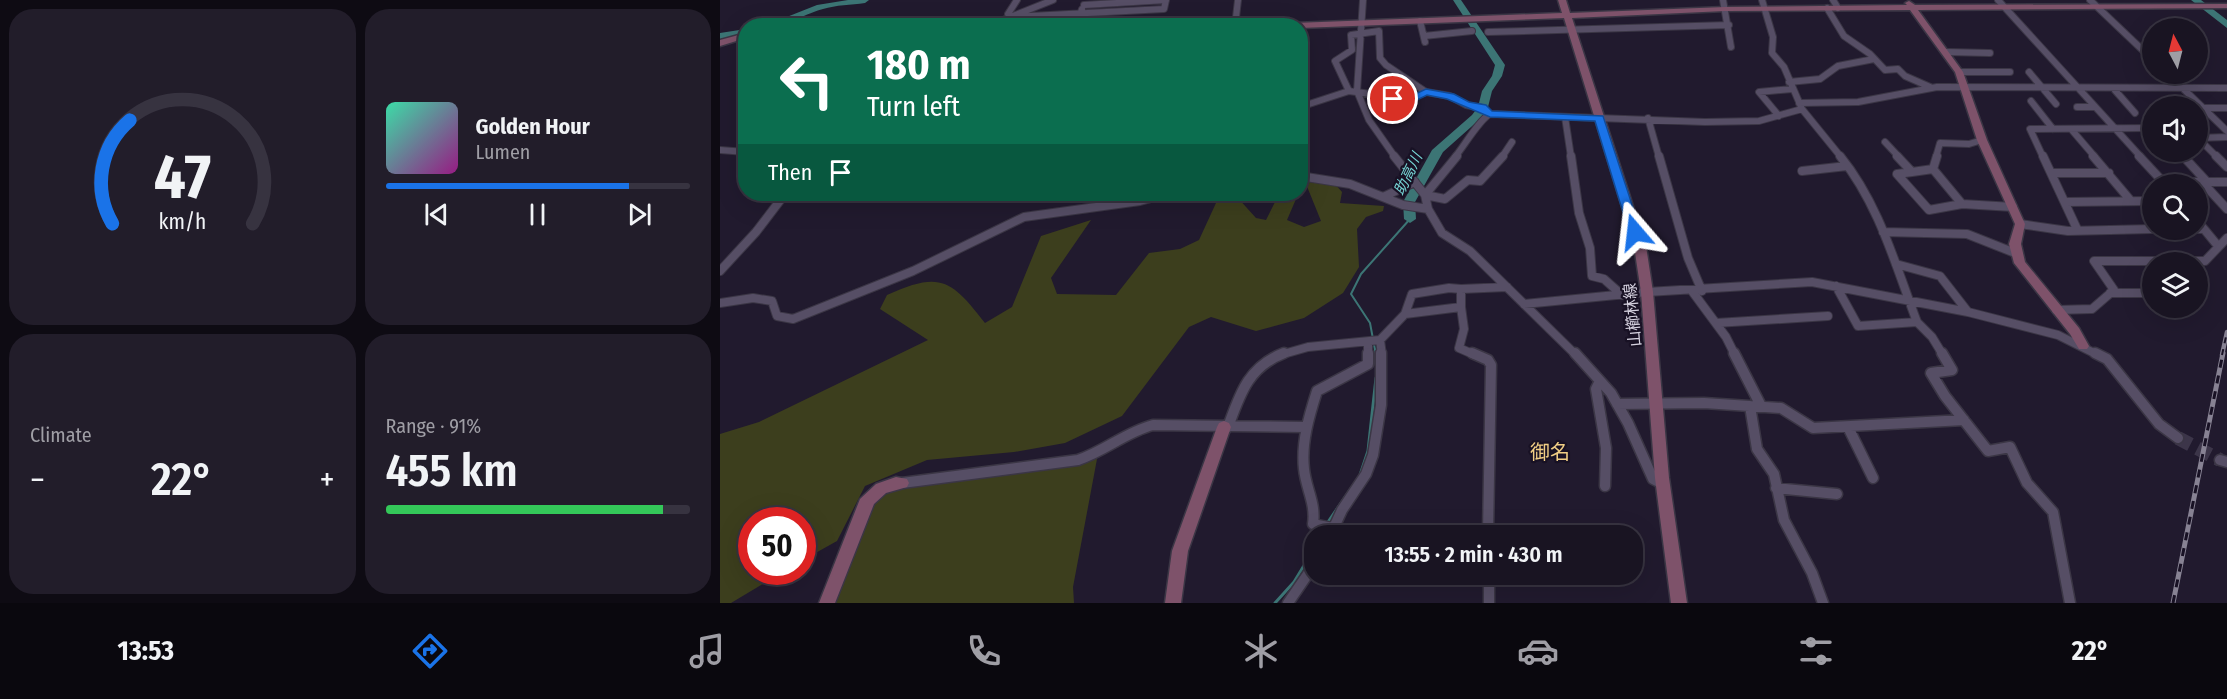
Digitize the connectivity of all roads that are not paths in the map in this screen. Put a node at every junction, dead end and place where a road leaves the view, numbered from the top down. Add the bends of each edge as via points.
1 (1017, 0) edge
2 (1051, 0) edge
3 (1166, 0) edge
4 (1238, 0) edge
5 (1363, 0) edge
6 (1562, 0) edge
7 (1998, 0) edge
8 (1085, 2) edge
9 (2094, 3) edge
10 (1764, 4) edge
11 (1836, 4) edge
12 (1909, 4) edge
13 (1724, 5) edge
14 (2224, 6) edge
15 (2005, 7) junction
16 (1827, 8) junction
17 (1081, 13) junction
18 (1566, 15) junction
19 (1010, 17) junction
20 (1079, 18) edge
21 (1236, 18) edge
22 (1468, 19) junction
23 (1420, 21) junction
24 (1362, 22) junction
25 (1308, 25) edge
26 (1729, 25) junction
27 (1569, 30) junction
28 (1488, 32) dead end
29 (1359, 35) junction
30 (738, 37) edge
31 (720, 43) edge
32 (1731, 47) dead end
33 (2142, 49) edge
34 (1946, 52) junction
35 (1990, 53) dead end
36 (1874, 59) junction
37 (1959, 72) junction
38 (2010, 72) dead end
39 (2029, 72) dead end
40 (2179, 84) edge
41 (1790, 85) junction
42 (1930, 87) junction
43 (2182, 87) junction
44 (1963, 88) junction
45 (2042, 88) junction
46 (2077, 88) junction
47 (2113, 88) junction
48 (2227, 88) edge
49 (1353, 91) junction
50 (1426, 92) junction
51 (2190, 96) edge
52 (2031, 101) dead end
53 (2056, 104) dead end
54 (1308, 105) edge
55 (1801, 106) junction
56 (2077, 107) dead end
57 (2094, 107) junction
58 (2208, 108) edge
59 (2226, 108) edge
60 (2135, 113) dead end
61 (1490, 114) junction
62 (2208, 114) edge
63 (1779, 116) junction
64 (1564, 117) junction
65 (1599, 118) junction
66 (1648, 118) junction
67 (2114, 128) junction
68 (2142, 128) edge
69 (2053, 129) junction
70 (2071, 129) junction
71 (2227, 131) edge
72 (2227, 137) edge
73 (1982, 140) junction
74 (1512, 142) dead end
75 (1885, 142) dead end
76 (720, 150) edge
77 (738, 151) edge
78 (2187, 162) edge
79 (1847, 166) junction
80 (2227, 167) edge
81 (1933, 169) junction
82 (1802, 171) dead end
83 (1912, 172) junction
84 (2052, 173) junction
85 (2109, 173) junction
86 (2156, 174) edge
87 (2197, 174) edge
88 (1308, 177) edge
89 (1415, 182) junction
90 (2208, 182) edge
91 (2227, 182) edge
92 (2208, 187) edge
93 (1425, 195) junction
94 (1383, 197) junction
95 (780, 201) edge
96 (1130, 201) edge
97 (2131, 201) junction
98 (2142, 201) edge
99 (2065, 202) junction
100 (1962, 204) junction
101 (2013, 207) junction
102 (1428, 209) junction
103 (2227, 209) edge
104 (2020, 224) junction
105 (2076, 229) junction
106 (2142, 229) edge
107 (1883, 232) junction
108 (2208, 236) edge
109 (2227, 238) edge
110 (2218, 246) junction
111 (2015, 252) junction
112 (2208, 258) edge
113 (2142, 262) edge
114 (1896, 264) junction
115 (720, 271) edge
116 (1836, 286) junction
117 (1507, 287) junction
118 (1461, 289) junction
119 (1697, 291) junction
120 (1647, 292) junction
121 (2110, 292) junction
122 (2142, 293) edge
123 (1622, 295) junction
124 (1908, 300) junction
125 (720, 303) edge
126 (1524, 304) junction
127 (1461, 307) junction
128 (2056, 310) junction
129 (1968, 312) junction
130 (1405, 314) junction
131 (1828, 316) dead end
132 (1917, 322) junction
133 (1716, 323) junction
134 (1380, 340) junction
135 (1368, 342) junction
136 (2083, 346) junction
137 (1600, 381) junction
138 (1617, 404) junction
139 (1656, 404) junction
140 (1755, 406) junction
141 (1964, 420) junction
142 (1226, 427) junction
143 (1848, 427) junction
144 (1305, 428) junction
145 (2178, 438) tunnel mouth
146 (1873, 478) dead end
147 (902, 483) joint
148 (1663, 484) junction
149 (1605, 486) dead end
150 (1776, 488) junction
151 (1837, 494) dead end
152 (1315, 525) edge
153 (1335, 525) edge
154 (1488, 525) edge
155 (1304, 580) edge
156 (1489, 585) edge
157 (827, 603) edge
158 (1173, 603) edge
159 (1288, 603) edge
160 (1489, 603) edge
161 (1679, 603) edge
162 (1823, 603) edge
163 (2070, 603) edge

1 - 19 street
2 - 19 street
3 - 8 street
3 - 17 street via 1164,9
4 - 21 street
5 - 24 street
6 - 18 street, 山櫛林線
7 - 15 street
8 - 17 street
9 - 14 street
9 - 15 street
9 - 33 street
10 - 13 street
10 - 16 street
10 - 41 street via 1773,37 1772,54 1784,67
11 - 12 street
11 - 16 street
12 - 15 street
12 - 34 street
13 - 18 street
13 - 26 street
15 - 46 street
16 - 36 street via 1844,36
17 - 19 street
17 - 20 street
18 - 22 street
18 - 27 street, 山櫛林線
22 - 23 street
22 - 23 street via 1474,34 1425,39
23 - 24 street
24 - 25 street
24 - 29 street
26 - 27 street
26 - 32 street
27 - 28 street
27 - 65 street, 山櫛林線
29 - 49 street
29 - 49 street via 1350,36 1352,50 1335,61
29 - 50 street via 1379,31 1380,58
30 - 31 street
34 - 35 street
34 - 37 street
36 - 41 street via 1838,66 1820,79
36 - 42 street via 1885,70 1898,69
37 - 38 street
37 - 44 street
39 - 45 street
40 - 43 street
41 - 55 street
41 - 63 street via 1759,92
42 - 44 street
42 - 55 street via 1858,102
43 - 47 street
43 - 48 street
43 - 51 street
44 - 45 street
44 - 73 street
45 - 46 street
45 - 53 street
46 - 47 street
46 - 57 street
47 - 60 street
49 - 50 street via 1397,100 1413,99
49 - 54 street
49 - 89 street via 1373,128
50 - 61 street via 1450,96
52 - 69 street
55 - 63 street
55 - 79 street
56 - 57 street
57 - 67 street
58 - 59 street
61 - 64 street
61 - 93 street via 1482,118 1475,133
62 - 71 street
63 - 66 street via 1759,121 1705,122
64 - 65 street
64 - 123 street via 1592,276 1604,279
65 - 66 street
65 - 120 street, 山櫛林線 via 1640,246
66 - 119 street
67 - 68 street
67 - 70 street
67 - 86 street
69 - 70 street
69 - 84 street via 2030,129
70 - 85 street
72 - 80 street via 2198,138
73 - 81 street via 1969,144 1940,143
73 - 101 street
74 - 93 street via 1499,164 1480,181 1468,180 1446,200
75 - 83 street
76 - 77 street
78 - 87 street
79 - 82 street
79 - 107 street via 1872,202
81 - 83 street
81 - 100 street
83 - 100 street via 1897,174 1929,210
84 - 85 street
84 - 99 street
85 - 97 street
88 - 94 street via 1339,181
89 - 93 street
89 - 94 street
90 - 91 street
92 - 103 street
93 - 102 street
94 - 102 street via 1401,206
95 - 115 street
96 - 125 street via 1024,217 913,271 793,318 777,316 772,301 753,298
97 - 98 street
97 - 99 street
99 - 105 street
100 - 101 street
101 - 104 street
102 - 117 street via 1442,233 1470,250
104 - 105 street via 2047,230
104 - 111 street
105 - 106 street
107 - 111 street via 1967,234
107 - 114 street
108 - 110 street
109 - 110 street
110 - 112 street
111 - 128 street via 2028,276
113 - 121 street via 2094,261 2114,290
114 - 124 street
114 - 129 street via 1940,276
116 - 119 street via 1812,282
116 - 124 street
116 - 132 street via 1858,326
117 - 118 street
117 - 126 street
118 - 127 street
118 - 130 street via 1412,294
119 - 120 street
119 - 133 street
120 - 123 street
120 - 139 street, 山櫛林線
121 - 122 street
121 - 128 street via 2092,309
123 - 126 street
124 - 129 street
124 - 132 street
126 - 137 street
127 - 130 street
127 - 154 street via 1464,329 1459,348 1488,360 1491,365
128 - 136 street
129 - 136 street via 2058,334
130 - 134 street
131 - 133 street
132 - 141 street via 1932,337 1952,370 1931,373
133 - 140 street
134 - 135 street
134 - 153 street via 1382,393 1372,455 1359,488
135 - 142 street via 1282,354 1258,368 1247,380
135 - 144 street via 1368,364 1317,391
136 - 145 street via 2107,359 2159,424
137 - 138 street
137 - 149 street via 1596,389 1606,448
138 - 139 street
138 - 148 street via 1653,479
139 - 140 street
139 - 148 street, 山櫛林線
140 - 143 street via 1781,408 1813,428
140 - 150 street via 1757,449 1771,467
141 - 143 street
141 - 163 street via 1988,451 2010,447 2027,483 2053,512
142 - 144 street
142 - 147 street via 1145,426 1096,455 1078,460
142 - 158 street via 1180,550
143 - 146 street
144 - 152 street via 1305,479 1317,507
147 - 157 street via 884,487 870,496
148 - 161 street, 山櫛林線
150 - 151 street
150 - 162 street via 1784,520
155 - 159 street
156 - 160 street

